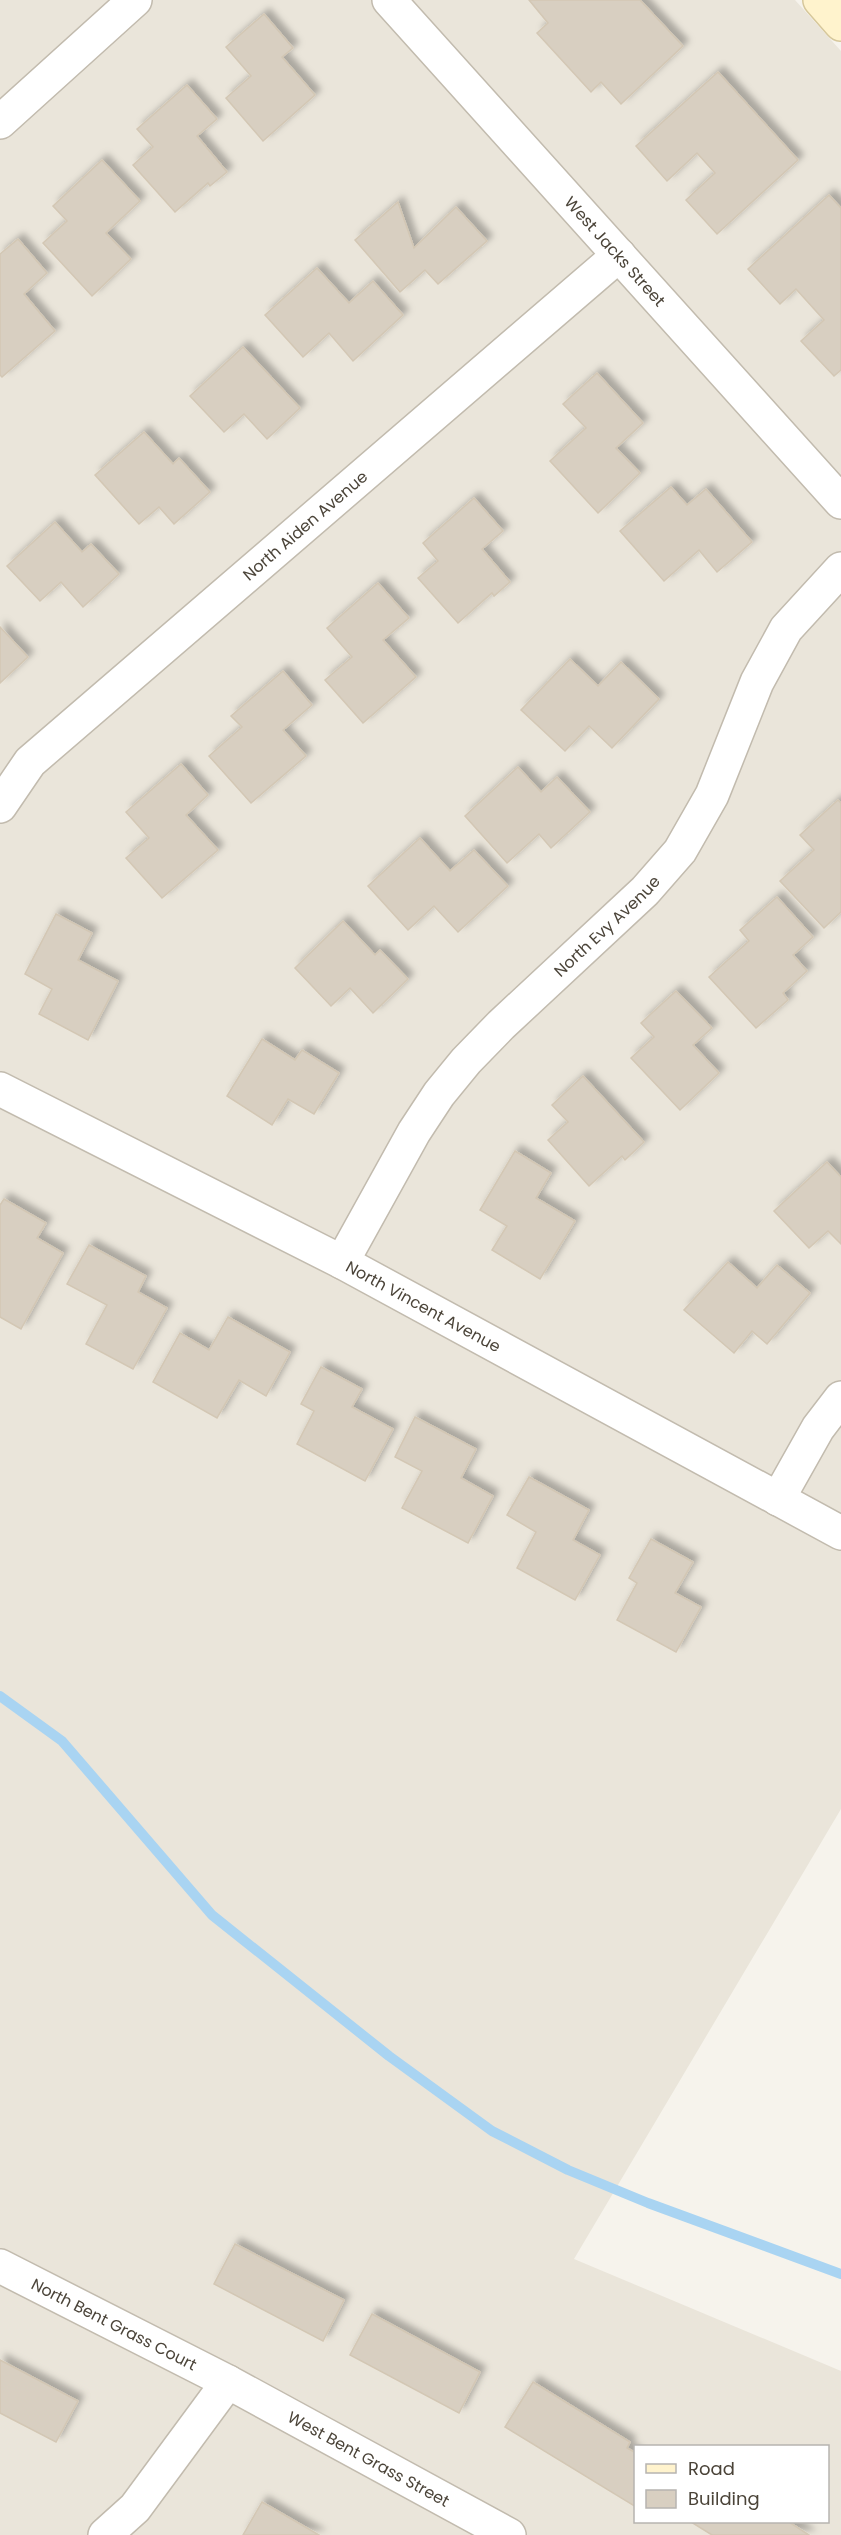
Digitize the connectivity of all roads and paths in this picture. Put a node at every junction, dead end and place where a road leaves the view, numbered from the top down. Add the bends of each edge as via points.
1 (135, 0) edge
2 (389, 0) edge
3 (820, 0) edge
4 (841, 24) edge
5 (0, 122) edge
6 (619, 255) junction
7 (841, 502) edge
8 (841, 569) edge
9 (0, 806) edge
10 (0, 1089) edge
11 (342, 1262) junction
12 (841, 1398) edge
13 (778, 1499) junction
14 (841, 1533) edge
15 (0, 2266) edge
16 (228, 2382) junction
17 (105, 2535) edge
18 (509, 2535) edge

1 - 5 street
2 - 6 street, West Jacks Street
3 - 4 main road
6 - 7 street, West Jacks Street
6 - 9 street, North Aiden Avenue via 30,762
8 - 11 street, North Evy Avenue via 786,629 757,682 712,795 680,850 645,891 501,1025 446,1086 414,1132
10 - 11 street, North Vincent Avenue
11 - 13 street, North Vincent Avenue
12 - 13 street via 818,1428
13 - 14 street, North Vincent Avenue
15 - 16 street, North Bent Grass Court
16 - 17 street via 135,2508
16 - 18 street, West Bent Grass Street

